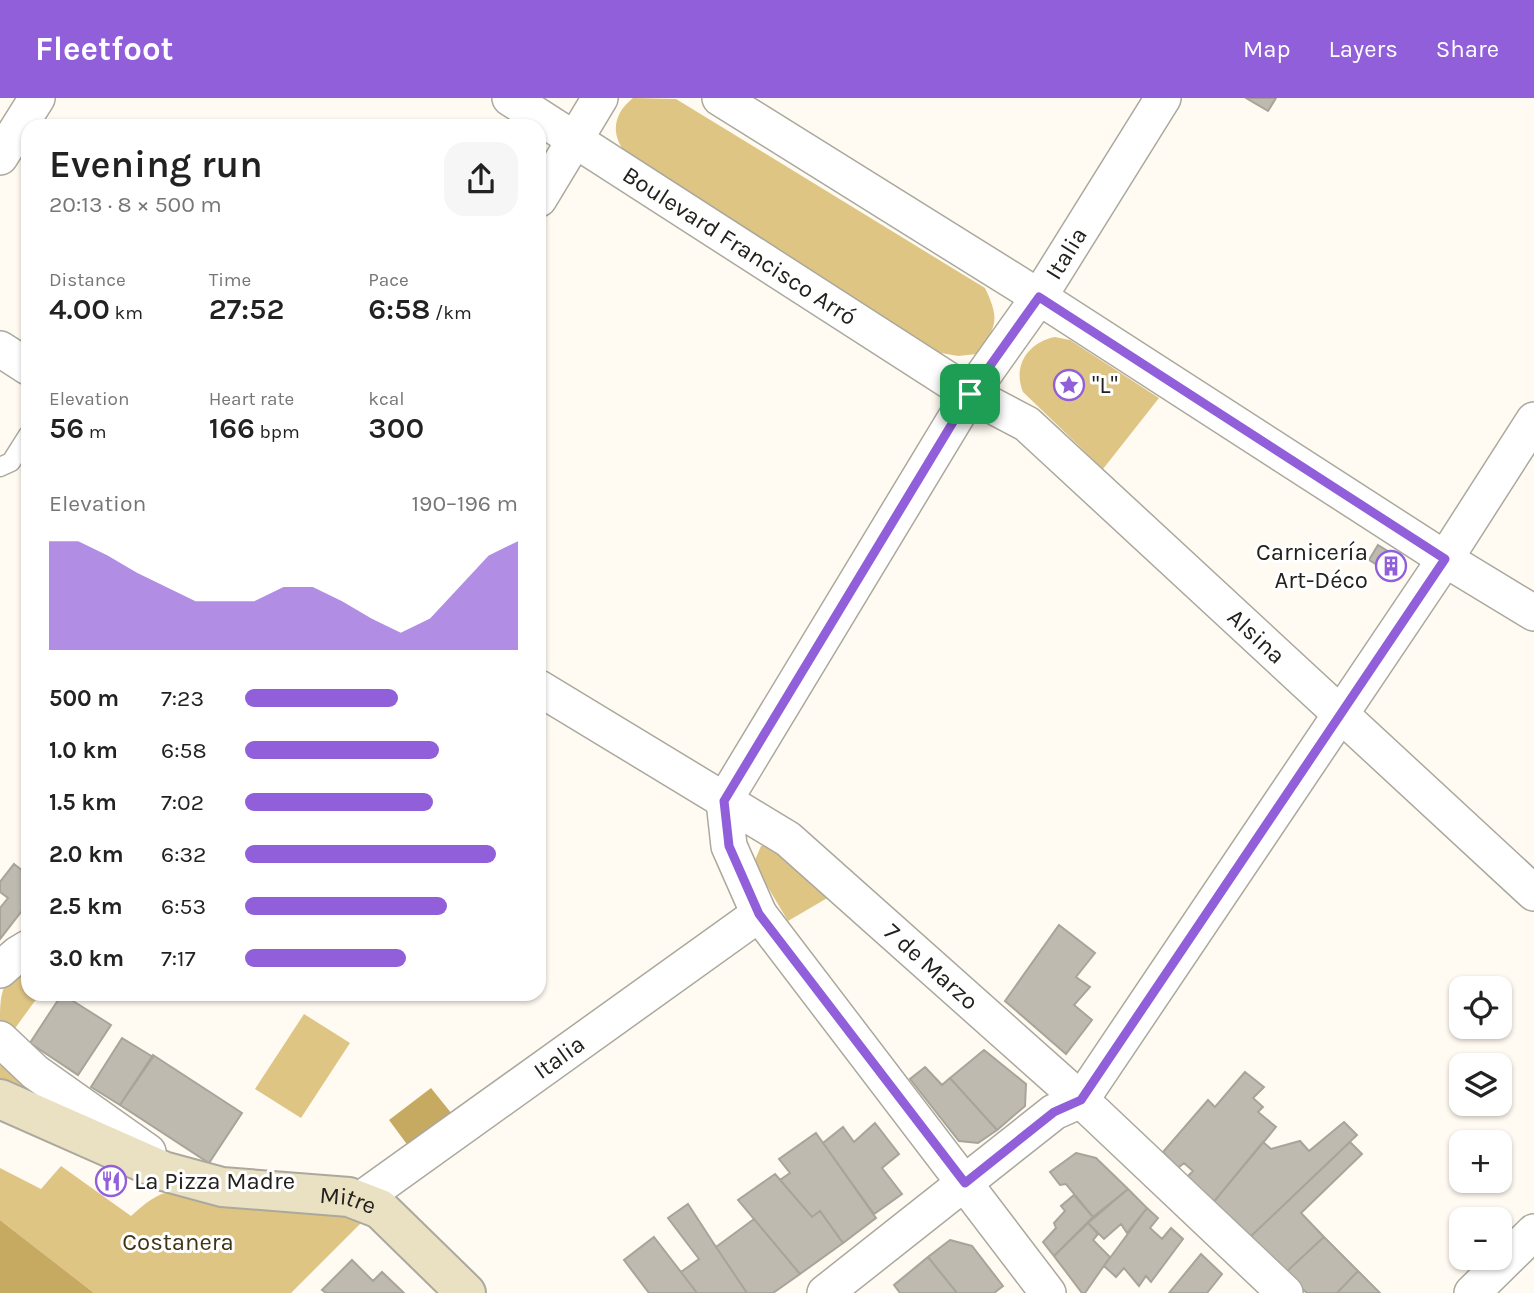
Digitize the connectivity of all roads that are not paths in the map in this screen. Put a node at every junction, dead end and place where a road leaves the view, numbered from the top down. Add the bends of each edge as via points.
1 (37, 98) edge
2 (510, 98) edge
3 (600, 98) edge
4 (720, 98) edge
5 (1163, 98) edge
6 (24, 119) edge
7 (542, 119) edge
8 (546, 122) edge
9 (21, 124) edge
10 (575, 141) junction
11 (0, 157) edge
12 (546, 188) edge
13 (1039, 297) junction
14 (0, 349) edge
15 (21, 363) edge
16 (970, 394) junction
17 (1534, 420) edge
18 (21, 446) edge
19 (0, 467) edge
20 (1445, 559) junction
21 (1534, 613) edge
22 (546, 692) edge
23 (1340, 715) junction
24 (724, 801) junction
25 (1534, 893) edge
26 (759, 914) junction
27 (21, 952) edge
28 (0, 970) edge
29 (0, 1039) edge
30 (0, 1099) edge
31 (1081, 1100) junction
32 (163, 1171) junction
33 (965, 1183) junction
34 (360, 1200) junction
35 (1534, 1232) edge
36 (466, 1293) edge
37 (825, 1293) edge
38 (1048, 1293) edge
39 (1285, 1293) edge
40 (1472, 1293) edge

1 - 6 street
2 - 7 street, Boulevard Francisco Arró
3 - 10 street
4 - 13 street
5 - 13 street, Italia
8 - 10 street, Boulevard Francisco Arró
9 - 11 street
10 - 12 street
10 - 16 street, Boulevard Francisco Arró
13 - 16 street, Italia
13 - 20 street
14 - 15 street
16 - 23 street, Alsina via 1027,424
16 - 24 street, Italia
17 - 20 street
18 - 19 lane via 11,462
20 - 21 street
20 - 23 street
22 - 24 street, 7 de Marzo
23 - 25 street, Alsina
23 - 31 street
24 - 26 street via 729,846
24 - 31 street, 7 de Marzo via 788,839
26 - 33 street
26 - 34 street, Italia
27 - 28 street
29 - 32 street via 35,1072 165,1164
30 - 32 street, Mitre
31 - 33 street via 1054,1112
31 - 39 street, 7 de Marzo
32 - 34 street, Mitre via 222,1187
33 - 37 street
33 - 38 street
34 - 36 street, Mitre via 380,1209
35 - 40 street

